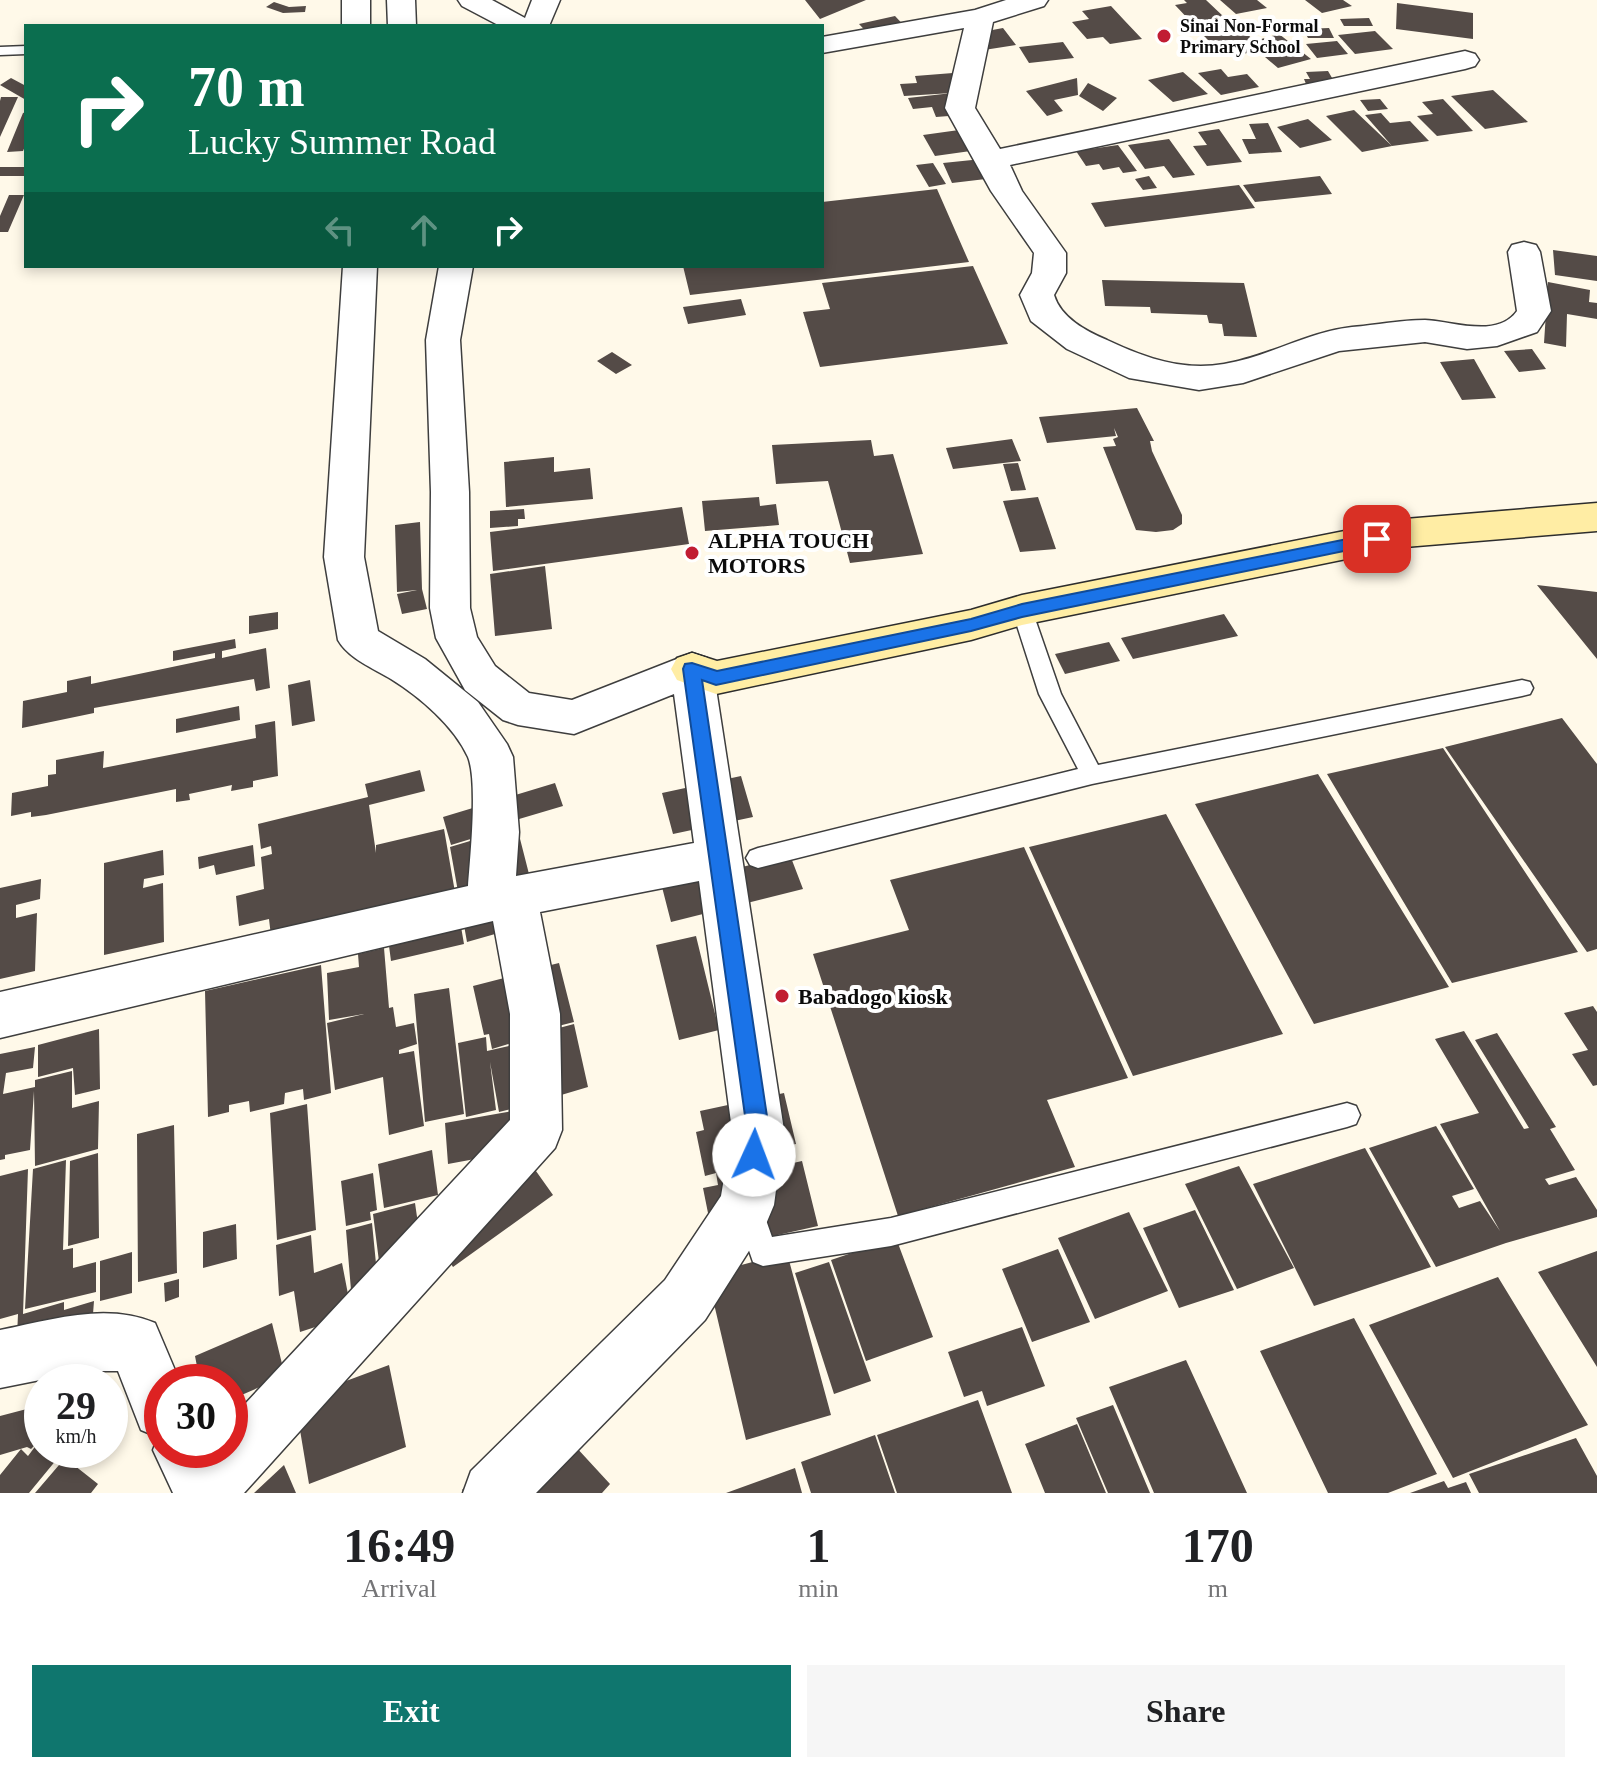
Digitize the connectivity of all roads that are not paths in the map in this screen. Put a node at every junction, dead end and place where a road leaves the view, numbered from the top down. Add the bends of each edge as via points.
1 (356, 0) edge
2 (401, 0) edge
3 (472, 0) edge
4 (1034, 0) edge
5 (980, 17) junction
6 (356, 24) edge
7 (402, 24) edge
8 (516, 24) edge
9 (824, 45) edge
10 (24, 50) edge
11 (0, 51) edge
12 (1465, 60) dead end
13 (992, 160) junction
14 (1524, 252) dead end
15 (360, 268) edge
16 (456, 268) edge
17 (1597, 517) edge
18 (1022, 610) junction
19 (692, 669) junction
20 (1522, 688) dead end
21 (1092, 775) junction
22 (737, 858) junction
23 (501, 899) junction
24 (0, 1015) edge
25 (1347, 1115) dead end
26 (747, 1205) junction
27 (0, 1359) edge
28 (144, 1365) edge
29 (197, 1477) edge
30 (493, 1493) edge

1 - 6 street
2 - 7 street
3 - 8 street
4 - 5 street
5 - 9 street
5 - 13 street via 960,108
10 - 11 lane
12 - 13 street
13 - 14 street via 1050,253 1049,273 1037,295 1043,314 1100,351 1142,370 1174,376 1230,375 1359,336 1425,331 1467,338 1511,331 1534,311
15 - 23 street via 344,557 359,640 410,670 463,714 491,757
16 - 19 street via 443,340 450,608 457,638 480,678 518,708 574,717
17 - 18 street via 1405,533
18 - 19 street via 716,678
18 - 21 lane via 1050,694
19 - 22 street
20 - 21 lane
21 - 22 lane
22 - 23 street
22 - 26 street via 758,1130
23 - 24 street
23 - 29 street via 535,1014 536,1130
25 - 26 lane via 891,1232 763,1252
26 - 30 street via 685,1300
27 - 28 street via 85,1342 135,1343

